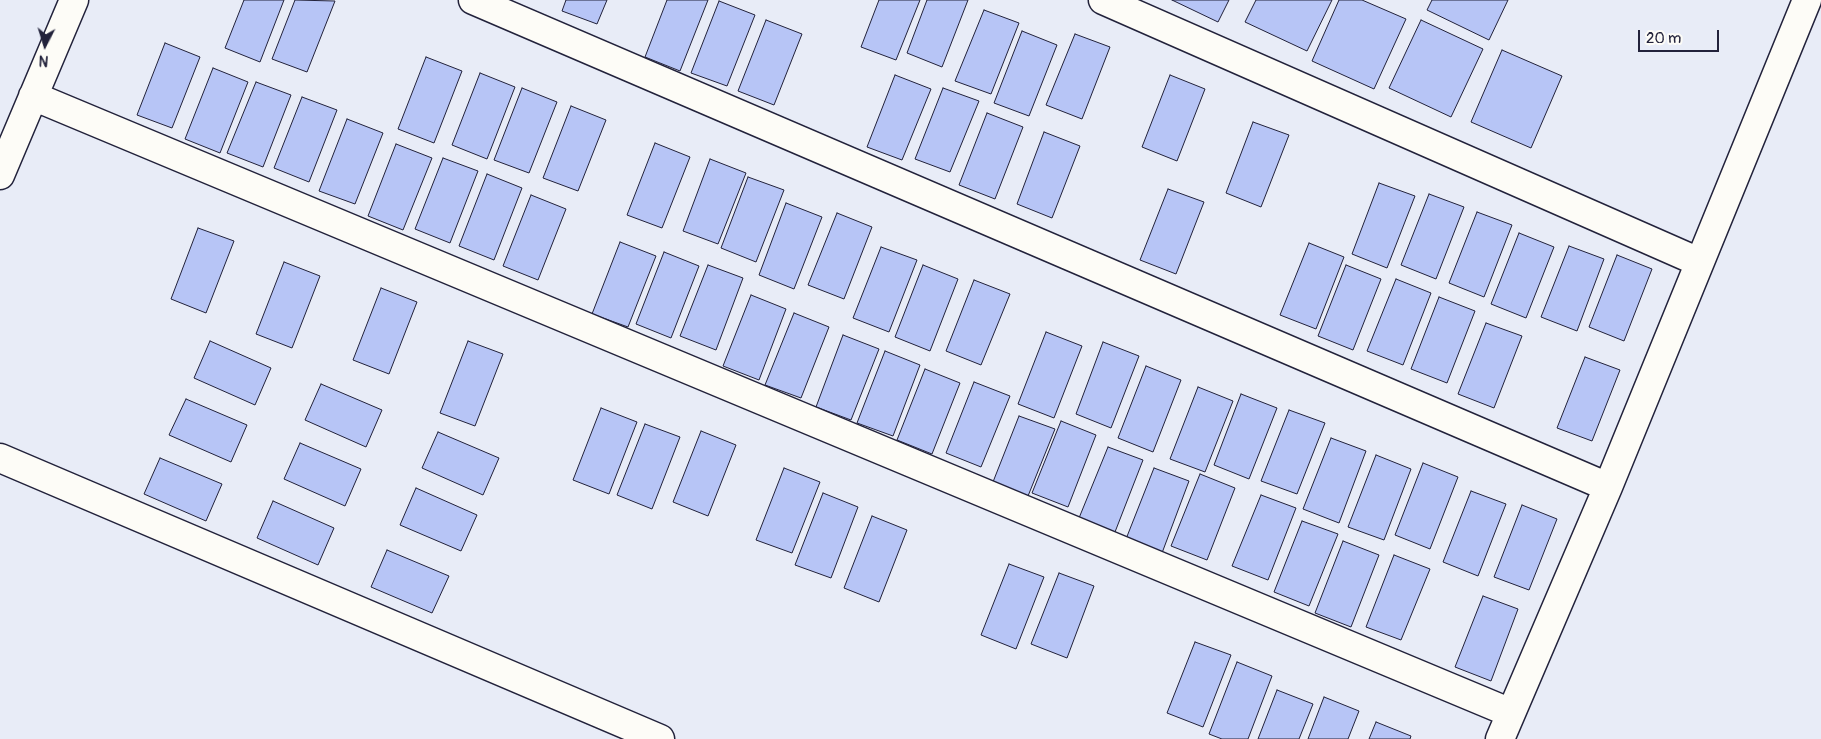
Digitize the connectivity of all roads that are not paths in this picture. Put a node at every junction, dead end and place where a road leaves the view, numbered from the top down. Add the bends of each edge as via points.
1 (74, 0) edge
2 (473, 0) edge
3 (1103, 0) edge
4 (1801, 2) edge
5 (33, 96) junction
6 (0, 175) edge
7 (1699, 262) junction
8 (0, 458) edge
9 (1608, 487) junction
10 (1511, 712) junction
11 (660, 739) edge
12 (1500, 739) edge

1 - 5 lane
2 - 9 lane
3 - 7 lane
4 - 7 lane
5 - 6 lane
5 - 10 lane
7 - 9 lane
8 - 11 lane
9 - 10 lane
10 - 12 lane

